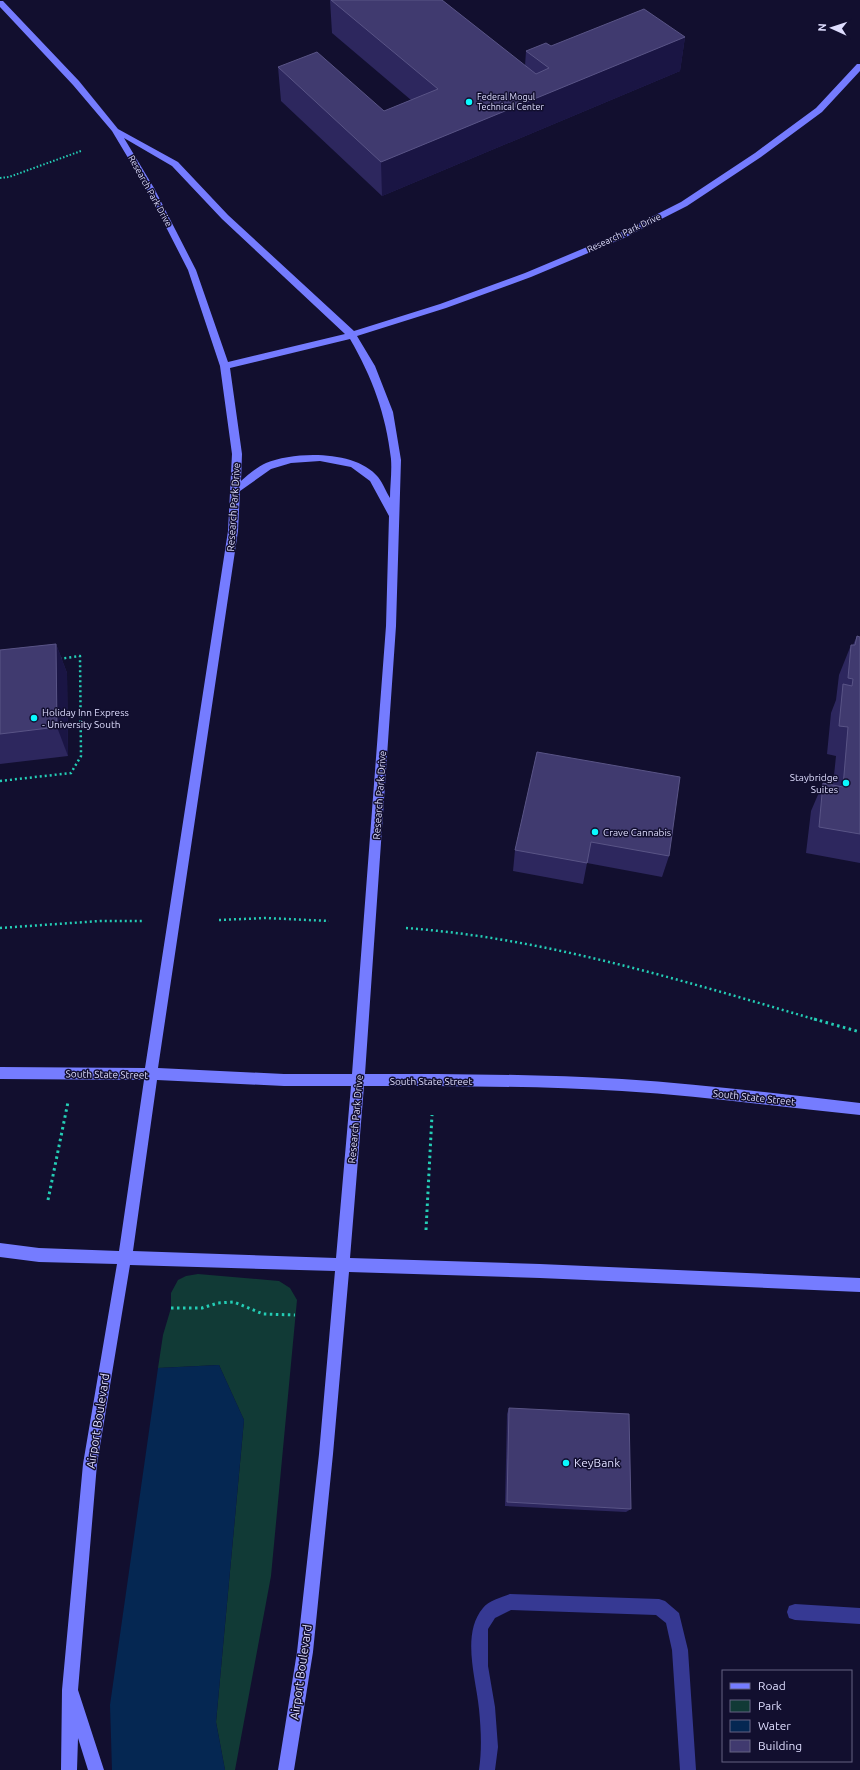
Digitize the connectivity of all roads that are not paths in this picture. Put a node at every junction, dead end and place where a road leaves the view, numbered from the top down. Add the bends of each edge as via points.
1 (0, 3) edge
2 (860, 66) edge
3 (115, 130) junction
4 (352, 335) junction
5 (225, 366) junction
6 (235, 490) junction
7 (395, 517) junction
8 (0, 1073) edge
9 (151, 1074) junction
10 (358, 1080) junction
11 (860, 1109) edge
12 (0, 1250) edge
13 (125, 1256) junction
14 (343, 1264) junction
15 (860, 1285) edge
16 (794, 1612) dead end
17 (860, 1616) edge
18 (70, 1690) junction
19 (69, 1770) edge
20 (96, 1770) edge
21 (286, 1770) edge
22 (487, 1770) edge
23 (688, 1770) edge

1 - 3 street, Research Park Drive via 76,83
2 - 4 street, Research Park Drive via 819,110 758,155 684,204 621,236 534,272 448,304
3 - 4 street, Research Park Drive via 175,164 225,216
3 - 5 street, Research Park Drive via 150,188 192,270
4 - 5 street, Research Park Drive
4 - 7 street, Research Park Drive via 370,366 388,412 396,460
5 - 6 street, Research Park Drive via 237,454
6 - 7 street via 268,466 291,460 320,458 354,464 374,479
6 - 9 street, Research Park Drive via 233,531
7 - 10 street, Research Park Drive via 391,626
8 - 9 street, South State Street
9 - 10 street, South State Street via 284,1080
9 - 13 street, Airport Boulevard
10 - 11 street, South State Street via 462,1080 621,1086 685,1090
10 - 14 street, Research Park Drive
12 - 13 street via 38,1255
13 - 14 street
13 - 18 street, Airport Boulevard via 90,1464
14 - 15 street
14 - 21 street, Airport Boulevard via 305,1652
16 - 17 lane
18 - 19 street, Airport Boulevard
18 - 20 street
22 - 23 lane via 490,1747 487,1706 480,1666 480,1627 489,1612 510,1602 659,1607 673,1619 680,1650

